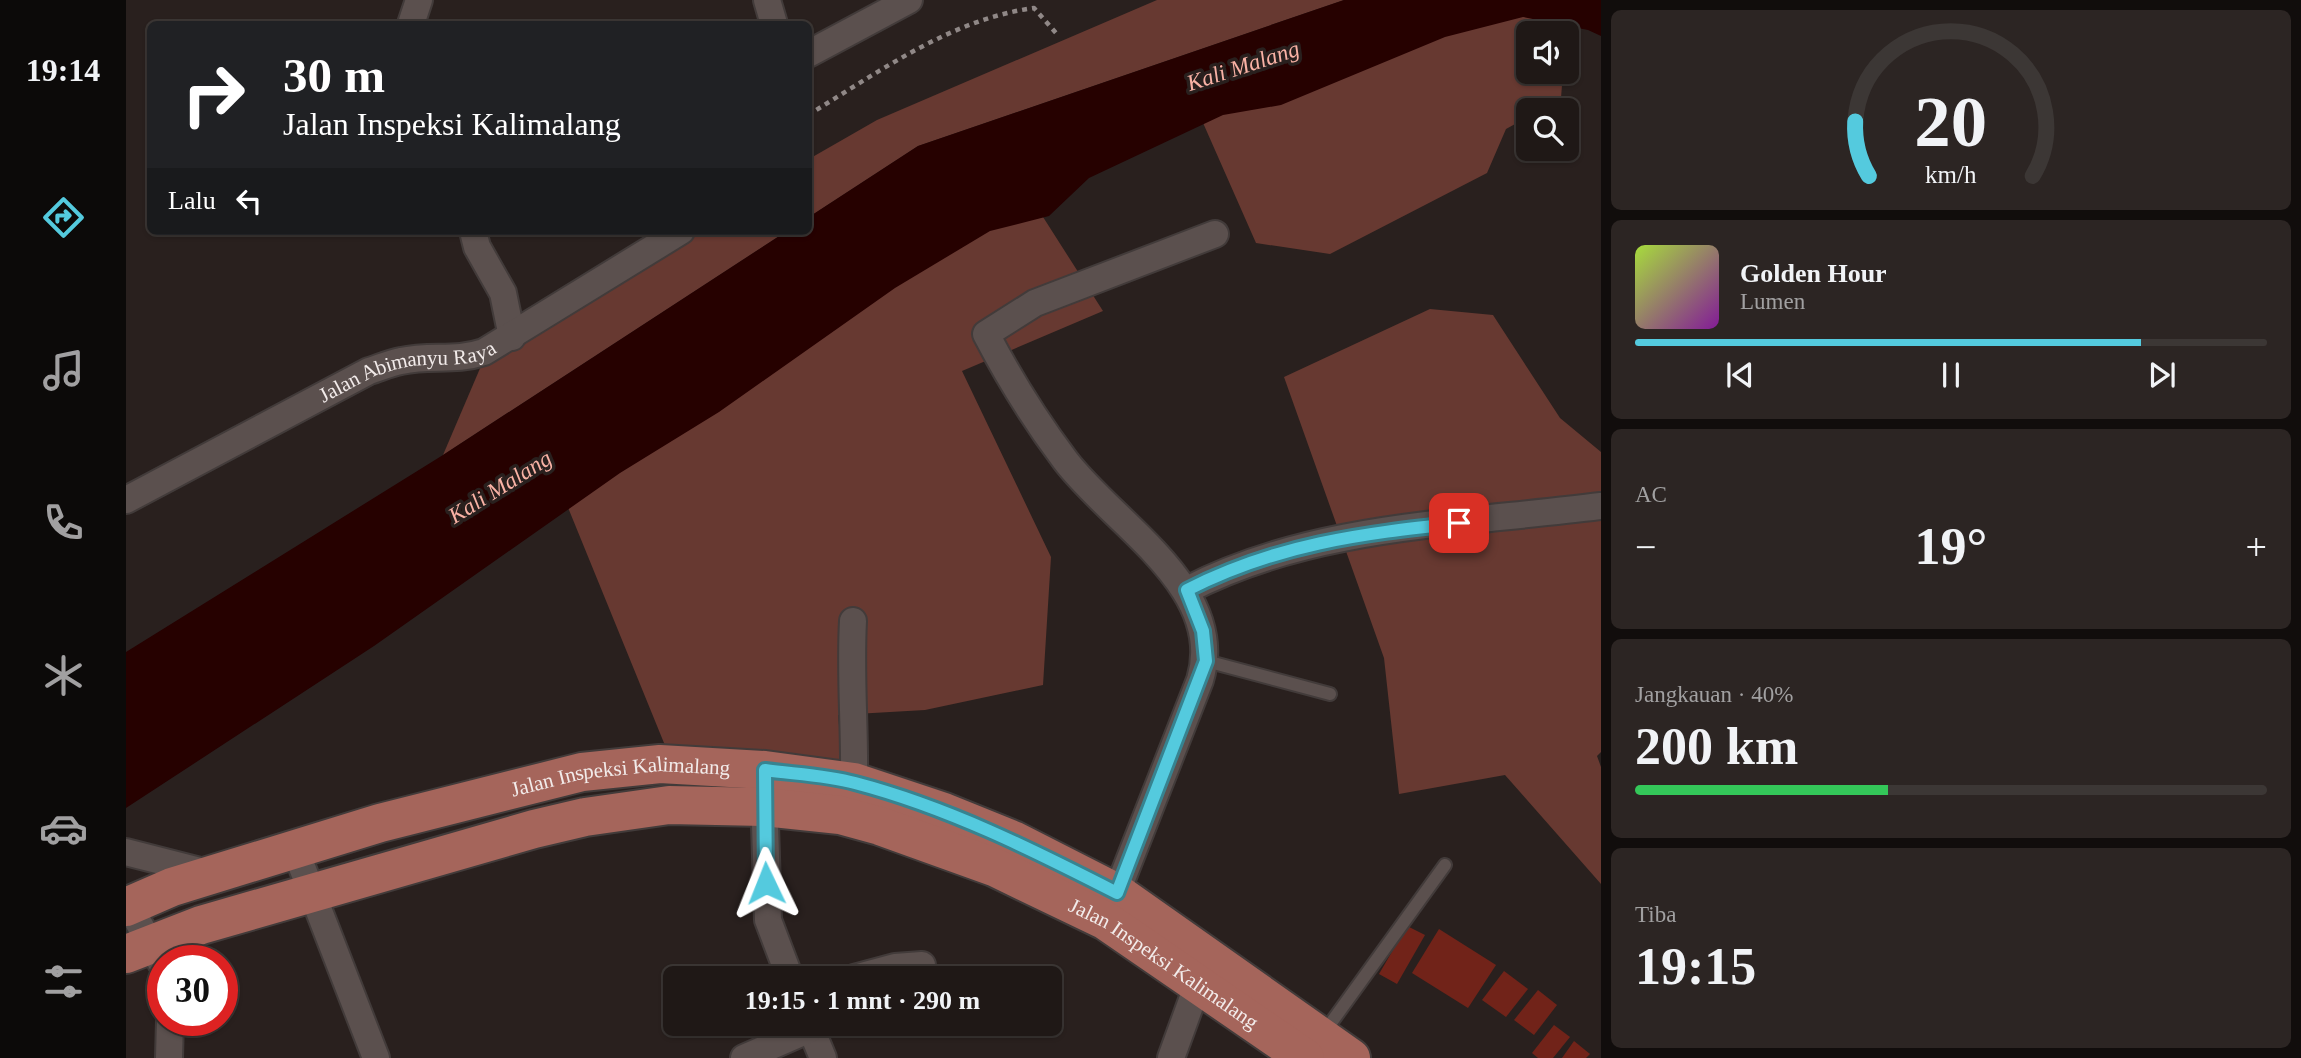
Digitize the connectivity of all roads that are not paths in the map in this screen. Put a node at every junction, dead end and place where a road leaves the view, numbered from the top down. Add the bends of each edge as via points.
1 (419, 0) edge
2 (767, 0) edge
3 (909, 0) edge
4 (412, 21) edge
5 (773, 21) edge
6 (812, 52) edge
7 (1215, 234) dead end
8 (474, 235) edge
9 (675, 235) edge
10 (512, 337) junction
11 (126, 500) edge
12 (1601, 506) edge
13 (1187, 590) junction
14 (853, 621) dead end
15 (1206, 661) junction
16 (1330, 695) dead end
17 (765, 770) junction
18 (854, 782) junction
19 (524, 785) junction
20 (764, 807) junction
21 (534, 829) junction
22 (295, 849) junction
23 (126, 852) edge
24 (1445, 865) dead end
25 (212, 874) junction
26 (311, 892) junction
27 (128, 907) edge
28 (1111, 907) junction
29 (171, 945) edge
30 (147, 954) edge
31 (922, 965) dead end
32 (785, 966) edge
33 (908, 966) edge
34 (1203, 969) junction
35 (170, 1036) edge
36 (789, 1036) edge
37 (814, 1036) edge
38 (1313, 1047) edge
39 (169, 1058) edge
40 (376, 1058) edge
41 (744, 1058) edge
42 (823, 1058) edge
43 (1171, 1058) edge
44 (1351, 1058) edge

1 - 4 street
2 - 5 street
3 - 6 street
7 - 13 street via 1035,303 986,334 1011,381 1066,462
8 - 10 street via 503,293
9 - 10 street, Jalan Abimanyu Raya
10 - 11 street, Jalan Abimanyu Raya via 461,359 401,361 369,371
12 - 13 street via 1305,544 1224,571
13 - 15 street via 1203,631
14 - 18 street
15 - 16 lane
15 - 28 street
17 - 18 main road, Jalan Inspeksi Kalimalang
17 - 19 main road, Jalan Inspeksi Kalimalang via 660,764 582,772
17 - 20 street
18 - 28 main road, Jalan Inspeksi Kalimalang via 1013,841
19 - 21 main road
19 - 22 main road, Jalan Inspeksi Kalimalang
20 - 21 main road, Jalan Inspeksi Kalimalang via 668,805
20 - 28 main road, Jalan Inspeksi Kalimalang via 840,815 880,826
20 - 32 street via 768,920
21 - 26 main road, Jalan Inspeksi Kalimalang
22 - 25 main road, Jalan Inspeksi Kalimalang
22 - 26 street
23 - 25 street
24 - 38 lane
25 - 27 main road, Jalan Inspeksi Kalimalang
26 - 29 main road, Jalan Inspeksi Kalimalang
26 - 40 street
27 - 30 street
28 - 34 main road, Jalan Inspeksi Kalimalang
31 - 33 street
34 - 38 main road, Jalan Inspeksi Kalimalang
34 - 43 street
35 - 39 street
36 - 41 street
37 - 42 street
38 - 44 main road, Jalan Inspeksi Kalimalang

